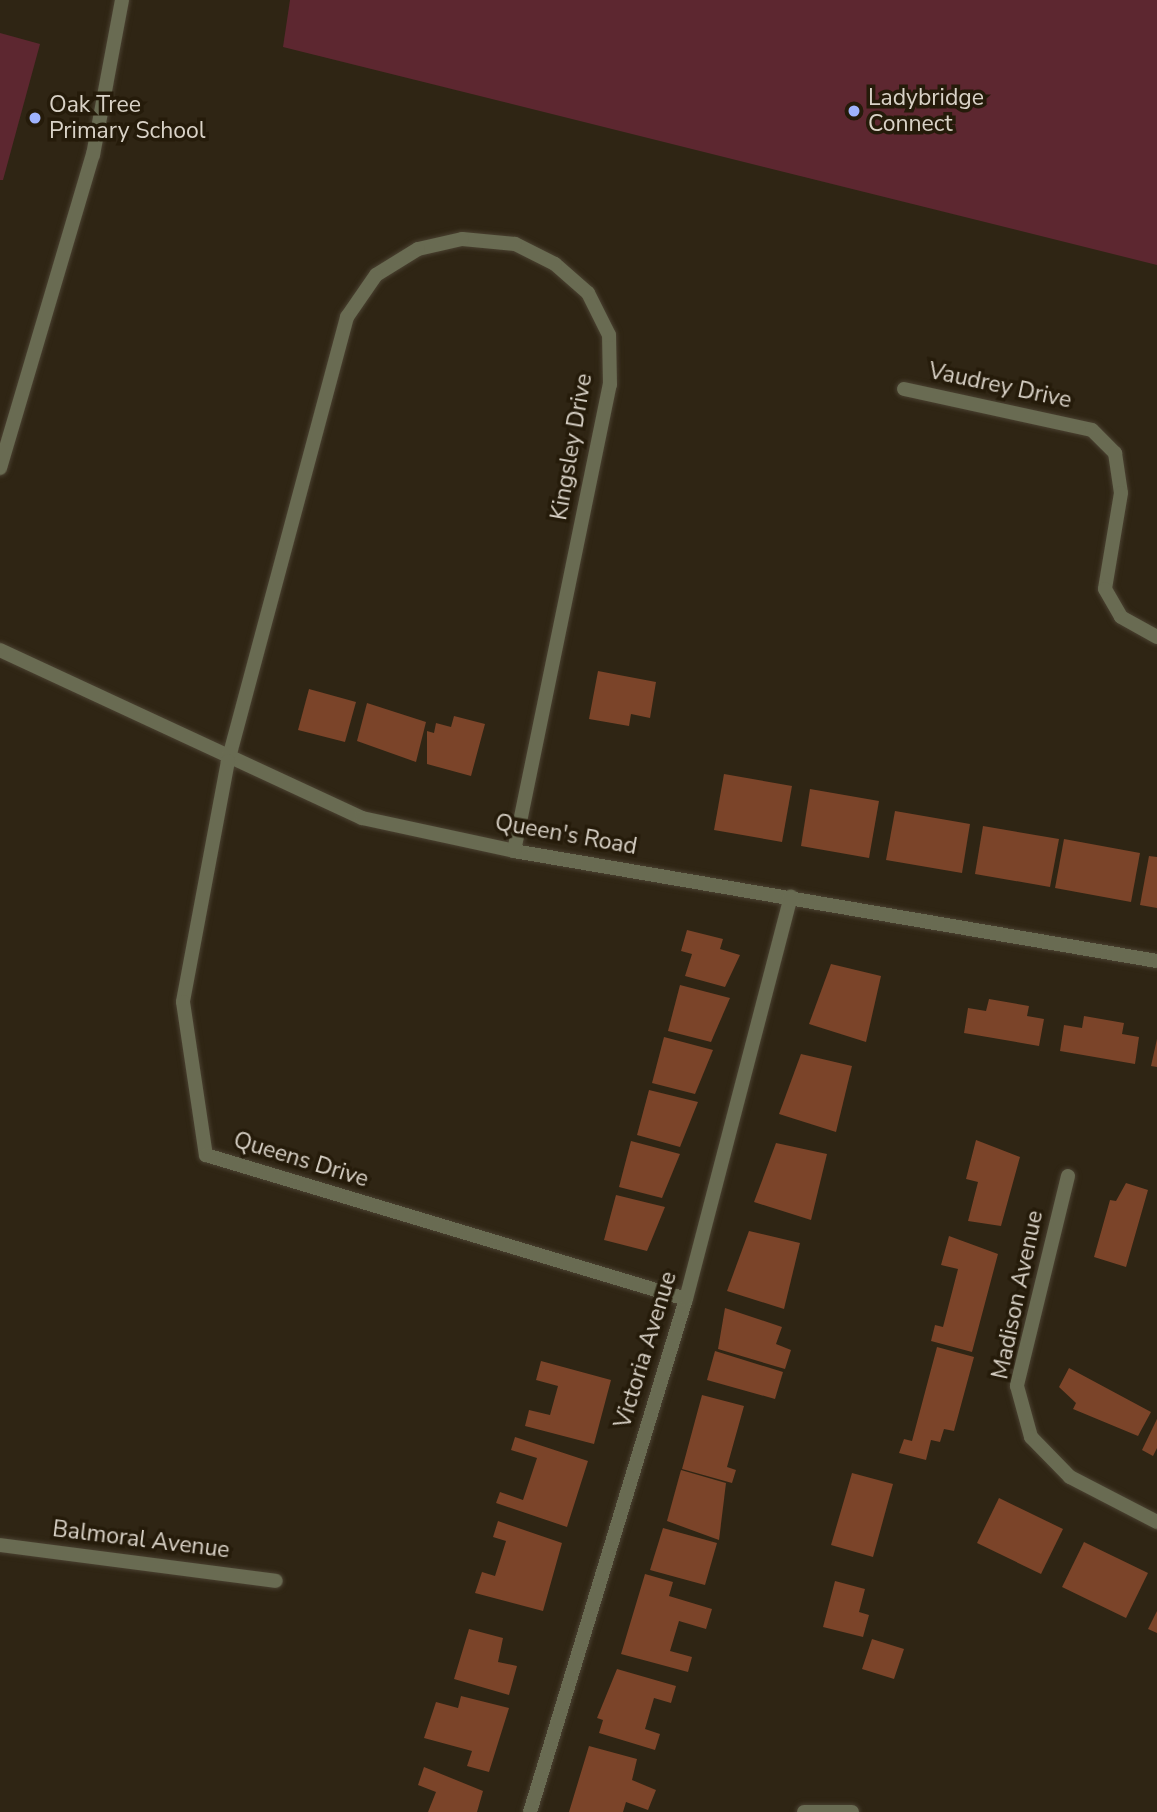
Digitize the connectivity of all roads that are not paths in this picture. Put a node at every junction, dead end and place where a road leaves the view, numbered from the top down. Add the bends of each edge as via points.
1 (122, 0) edge
2 (904, 389) dead end
3 (0, 468) edge
4 (1157, 637) edge
5 (0, 650) edge
6 (228, 761) junction
7 (514, 851) junction
8 (791, 896) junction
9 (1157, 961) edge
10 (1068, 1176) dead end
11 (686, 1299) junction
12 (1157, 1522) edge
13 (0, 1545) edge
14 (276, 1581) dead end
15 (530, 1812) edge
16 (804, 1812) edge
17 (852, 1812) edge

1 - 3 street via 93,155
2 - 4 street, Vaudrey Drive via 1092,430 1115,453 1121,493 1105,589 1121,617
5 - 6 street, Queen's Road
6 - 7 street, Queen's Road via 362,818
6 - 7 street, Kingsley Drive via 347,317 376,275 418,249 462,239 515,244 555,264 589,293 609,335 610,385
6 - 11 street, Queens Drive via 183,1002 206,1155
7 - 8 street, Queen's Road
8 - 9 street, Queen's Road
8 - 11 street, Victoria Avenue
10 - 12 street, Madison Avenue via 1017,1386 1031,1437 1070,1477
11 - 15 street, Victoria Avenue
13 - 14 street, Balmoral Avenue
16 - 17 street

